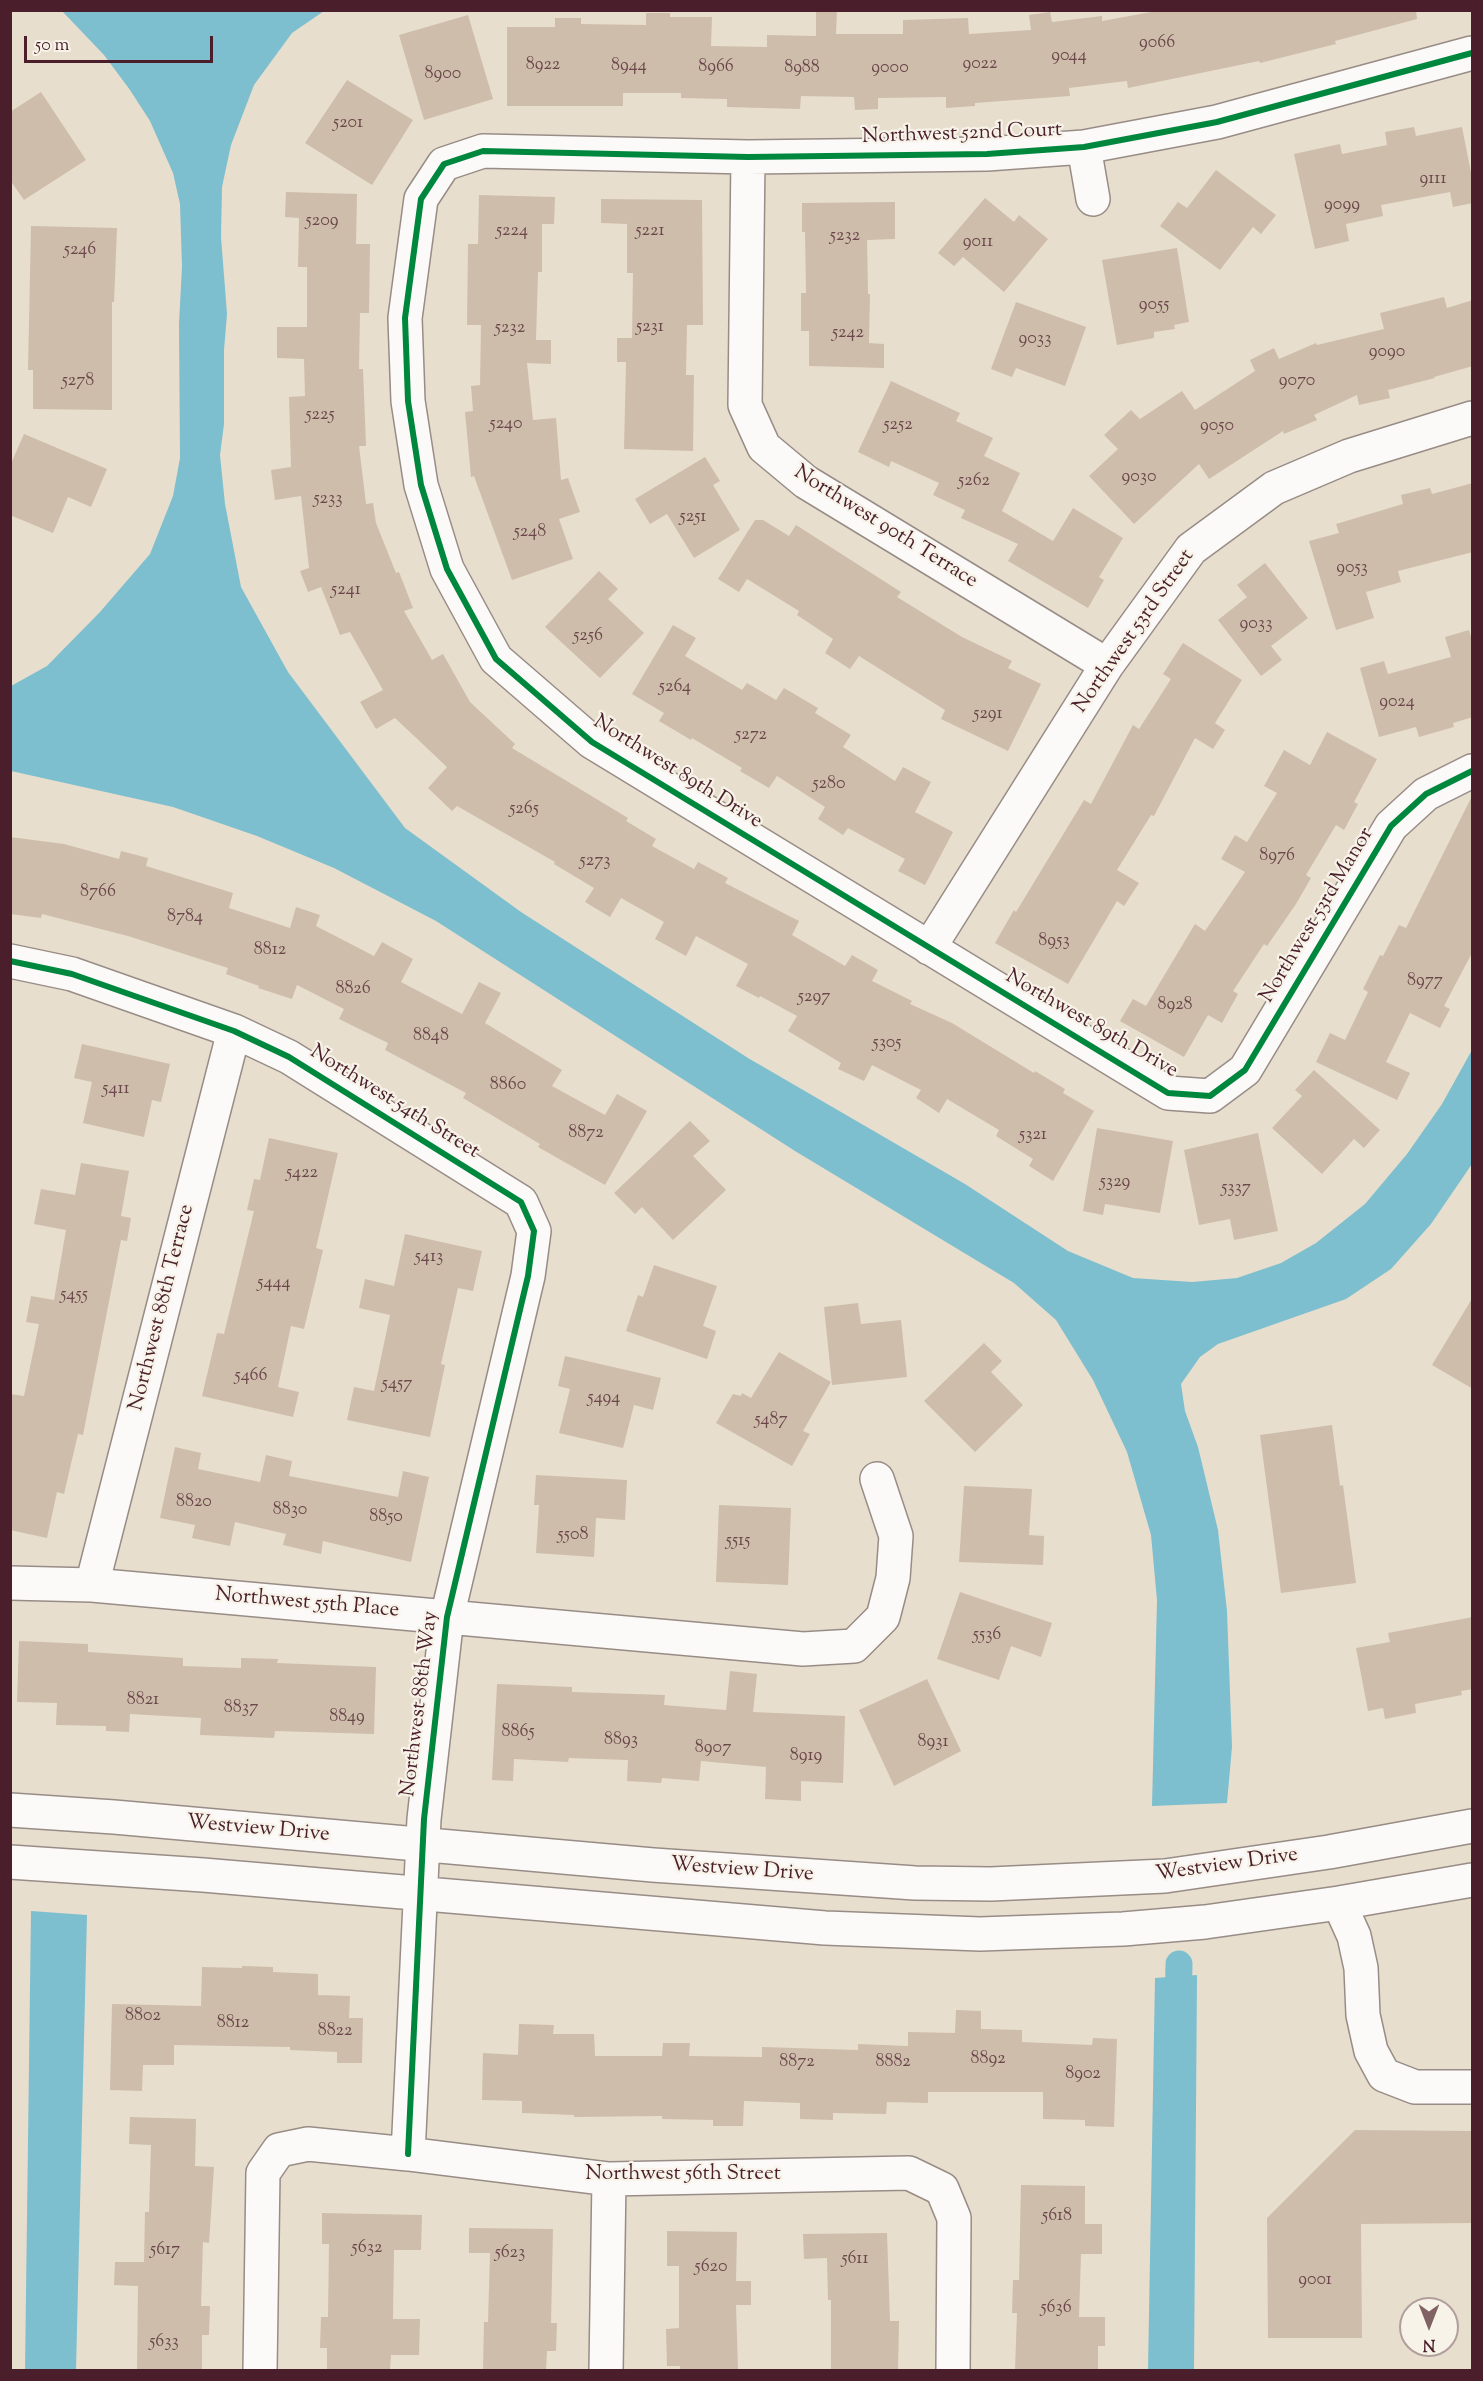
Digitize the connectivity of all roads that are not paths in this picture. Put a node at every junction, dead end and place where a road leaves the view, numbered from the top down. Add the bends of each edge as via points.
1 (1473, 53) edge
2 (1084, 147) junction
3 (748, 157) junction
4 (444, 164) joint
5 (1093, 199) dead end
6 (1473, 418) edge
7 (1107, 665) junction
8 (1473, 771) edge
9 (929, 948) junction
10 (10, 961) edge
11 (234, 1032) junction
12 (1210, 1096) joint
13 (534, 1231) joint
14 (877, 1479) dead end
15 (10, 1583) edge
16 (92, 1585) junction
17 (447, 1617) junction
18 (10, 1810) edge
19 (1473, 1826) edge
20 (423, 1845) junction
21 (10, 1862) edge
22 (1473, 1880) edge
23 (421, 1894) junction
24 (1338, 1903) junction
25 (1473, 2087) edge
26 (408, 2154) junction
27 (609, 2179) junction
28 (260, 2370) edge
29 (606, 2370) edge
30 (953, 2370) edge

1 - 2 street, Northwest 52nd Court via 1216,122
2 - 3 street, Northwest 52nd Court via 987,154
2 - 5 street, Northwest 52nd Court
3 - 4 street, Northwest 52nd Court via 483,151
3 - 7 street, Northwest 90th Terrace via 745,405 764,447 806,482
4 - 9 street, Northwest 89th Drive via 421,199 405,318 408,401 421,485 447,568 496,659 592,742
6 - 7 street, Northwest 53rd Street via 1349,456 1275,488 1191,549
7 - 9 street, Northwest 53rd Street
8 - 12 street, Northwest 53rd Manor via 1426,794 1391,826 1245,1070
9 - 12 street, Northwest 89th Drive via 1168,1093
10 - 11 street, Northwest 54th Street via 72,974
11 - 13 street, Northwest 54th Street via 289,1057 521,1202
11 - 16 street, Northwest 88th Terrace
13 - 17 street, Northwest 88th Way via 528,1276
14 - 17 street, Northwest 55th Place via 896,1536 893,1578 883,1617 854,1646 803,1649
15 - 16 street, Northwest 55th Place
16 - 17 street, Northwest 55th Place
17 - 20 street, Northwest 88th Way
18 - 20 street, Westview Drive
19 - 20 street, Westview Drive via 1165,1876 991,1884 853,1880
20 - 23 street, Northwest 88th Way
21 - 23 street
22 - 24 street
23 - 24 street via 835,1928 980,1934 1193,1923
23 - 26 street, Northwest 88th Way
24 - 25 street via 1354,1936 1361,1968 1363,2015 1371,2050 1384,2075 1415,2087
26 - 27 street, Northwest 56th Street
26 - 28 street, Northwest 56th Street via 308,2144 279,2150 263,2173
27 - 29 street
27 - 30 street, Northwest 56th Street via 909,2173 942,2189 954,2218

